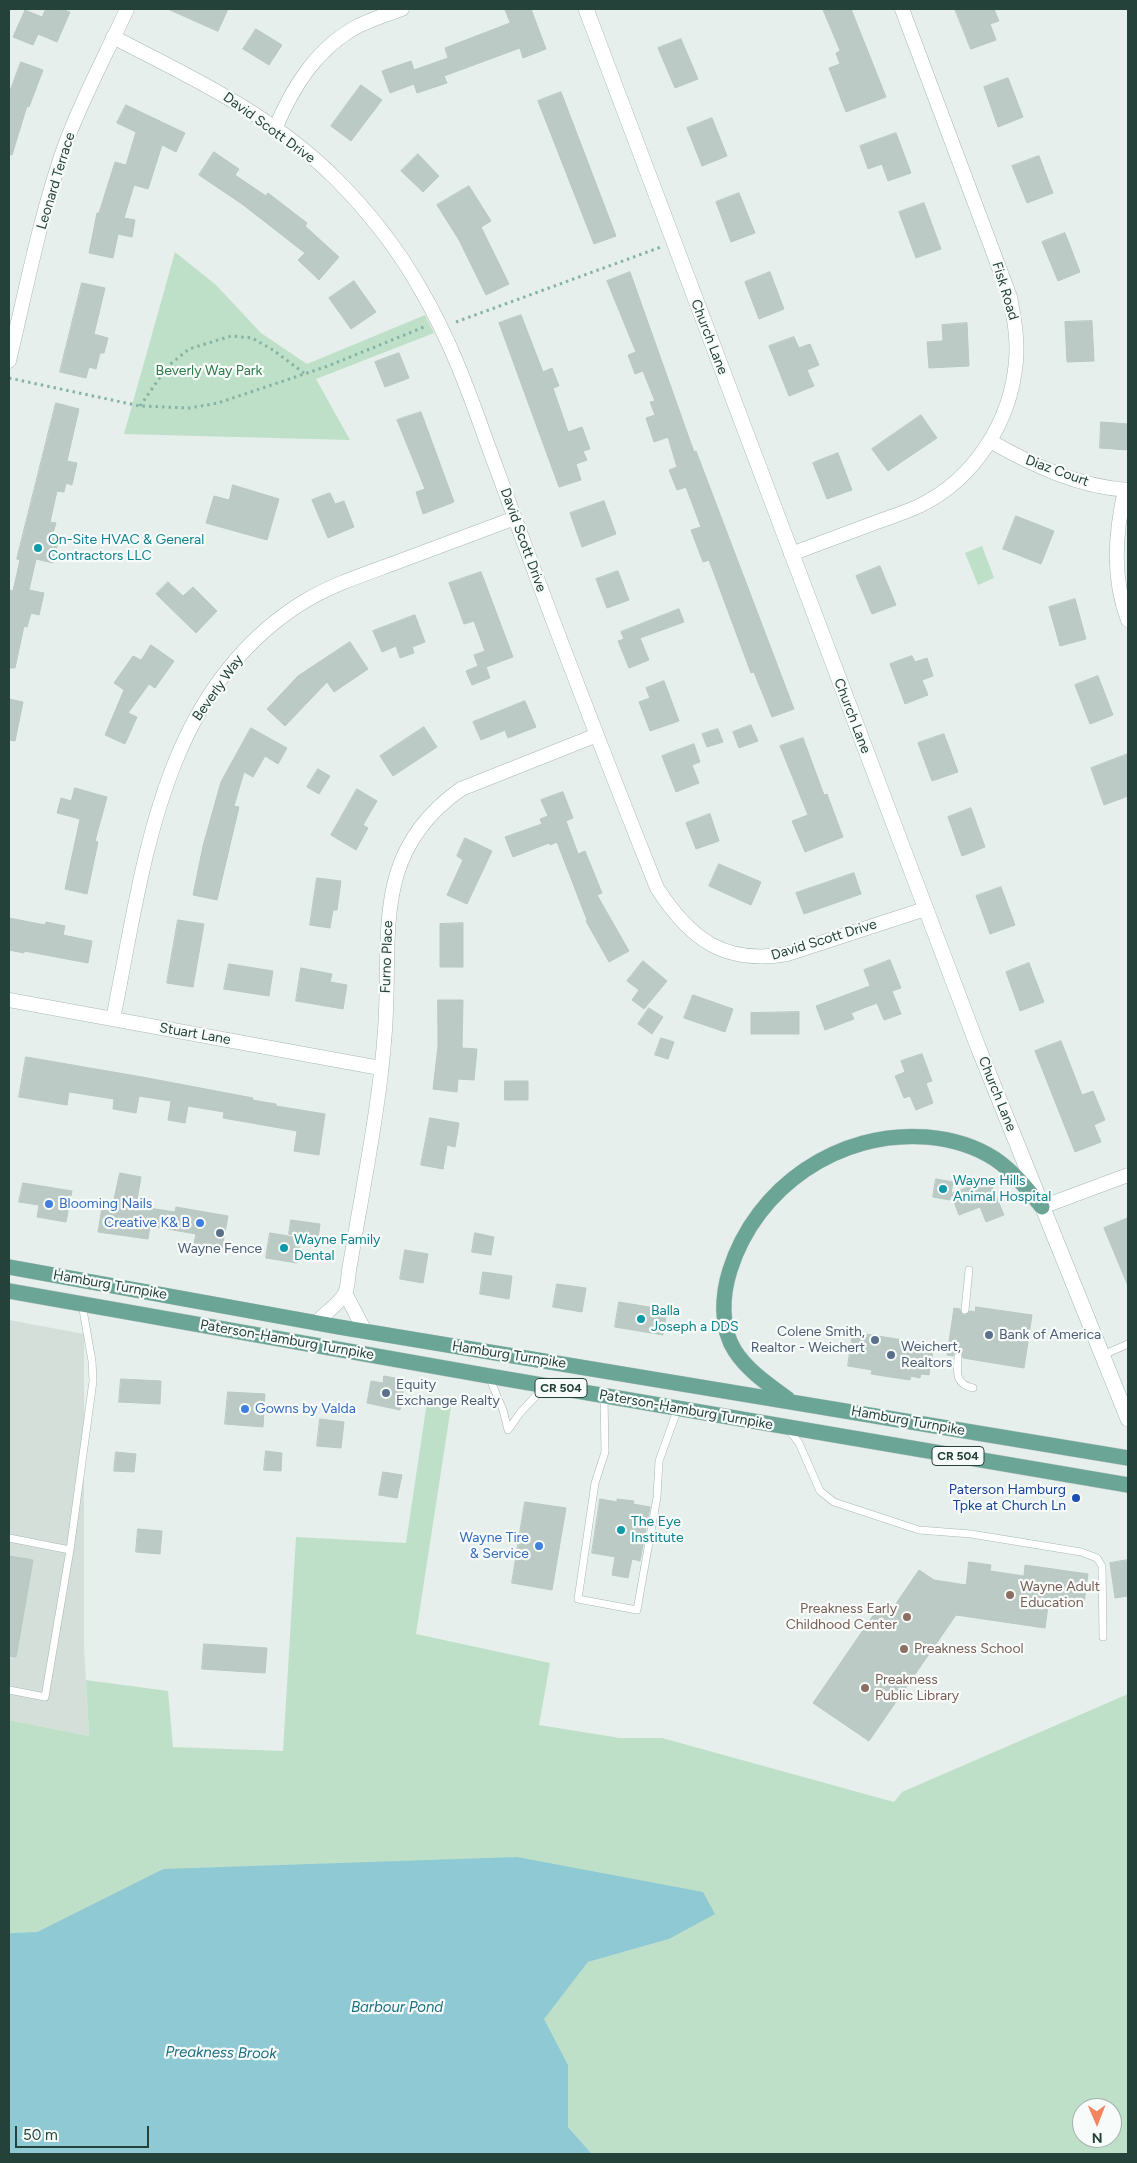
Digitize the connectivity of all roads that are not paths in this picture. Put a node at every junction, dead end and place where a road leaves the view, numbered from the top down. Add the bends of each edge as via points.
1 (126, 9) edge
2 (402, 9) edge
3 (586, 9) edge
4 (902, 9) edge
5 (113, 37) junction
6 (275, 129) junction
7 (9, 361) edge
8 (990, 441) junction
9 (1127, 490) edge
10 (515, 518) junction
11 (791, 554) junction
12 (1128, 620) edge
13 (597, 735) junction
14 (925, 909) junction
15 (9, 1000) edge
16 (113, 1019) junction
17 (380, 1068) junction
18 (1128, 1175) edge
19 (1042, 1207) junction
20 (9, 1267) edge
21 (969, 1270) dead end
22 (9, 1290) edge
23 (345, 1293) junction
24 (82, 1303) junction
25 (965, 1310) dead end
26 (316, 1323) junction
27 (365, 1331) junction
28 (1128, 1344) edge
29 (1102, 1355) junction
30 (958, 1357) dead end
31 (489, 1376) junction
32 (545, 1386) junction
33 (973, 1388) dead end
34 (604, 1395) junction
35 (791, 1401) junction
36 (678, 1408) junction
37 (1128, 1419) edge
38 (787, 1428) junction
39 (1128, 1458) edge
40 (1128, 1484) edge
41 (9, 1538) edge
42 (70, 1550) junction
43 (1103, 1637) dead end
44 (9, 1690) edge

1 - 5 street, Leonard Terrace
2 - 6 street via 359,25 337,39 301,78
3 - 11 street, Church Lane
4 - 8 street, Fisk Road via 1010,297 1016,332 1013,386 1006,412
5 - 6 street, David Scott Drive via 218,92
5 - 7 street, Leonard Terrace via 64,148 45,209
6 - 10 street, David Scott Drive via 333,176 365,210 421,289 465,381
8 - 9 street, Diaz Court via 1021,459 1060,475
8 - 11 street, Fisk Road via 965,473 919,506
9 - 12 street via 1116,546 1122,603
10 - 13 street, David Scott Drive
10 - 16 street, Beverly Way via 305,601 275,622 230,668 206,700 168,775 155,816
11 - 14 street, Church Lane
13 - 14 street, David Scott Drive via 657,888 688,929 708,943 729,953 765,958 787,954
13 - 17 street, Furno Place via 460,789 424,821 410,842 391,894 387,922 385,1031
14 - 19 street, Church Lane
15 - 16 street, Stuart Lane
16 - 17 street, Stuart Lane
17 - 23 street, Furno Place via 366,1175
18 - 19 street
19 - 29 street, Church Lane
19 - 35 main road via 1016,1176 994,1159 973,1148 935,1138 911,1136 859,1144 817,1161 792,1179 774,1196 741,1241 727,1279 724,1302 726,1330 735,1351 750,1369
20 - 26 main road, Hamburg Turnpike / CR 504
21 - 25 lane
22 - 24 main road, Paterson-Hamburg Turnpike / CR 504
23 - 26 street
23 - 27 street
24 - 31 main road, Paterson-Hamburg Turnpike / CR 504
24 - 42 lane via 92,1361 92,1381
26 - 27 main road, Hamburg Turnpike / CR 504
27 - 35 main road, Hamburg Turnpike / CR 504
28 - 29 lane
29 - 37 street, Church Lane
30 - 33 lane via 956,1374 959,1381
31 - 32 main road, Paterson-Hamburg Turnpike / CR 504
31 - 32 lane via 504,1410 508,1430
32 - 34 main road, Paterson-Hamburg Turnpike / CR 504
34 - 36 main road, Paterson-Hamburg Turnpike / CR 504
34 - 36 lane via 605,1452 595,1484 578,1600 637,1610 657,1497 659,1461
35 - 39 main road, Hamburg Turnpike / CR 504
36 - 38 main road, Paterson-Hamburg Turnpike / CR 504
38 - 40 main road, Paterson-Hamburg Turnpike / CR 504
38 - 43 lane via 799,1443 820,1492 834,1502 918,1530 971,1534 1081,1552 1097,1558 1102,1566
41 - 42 lane
42 - 44 lane via 45,1697

